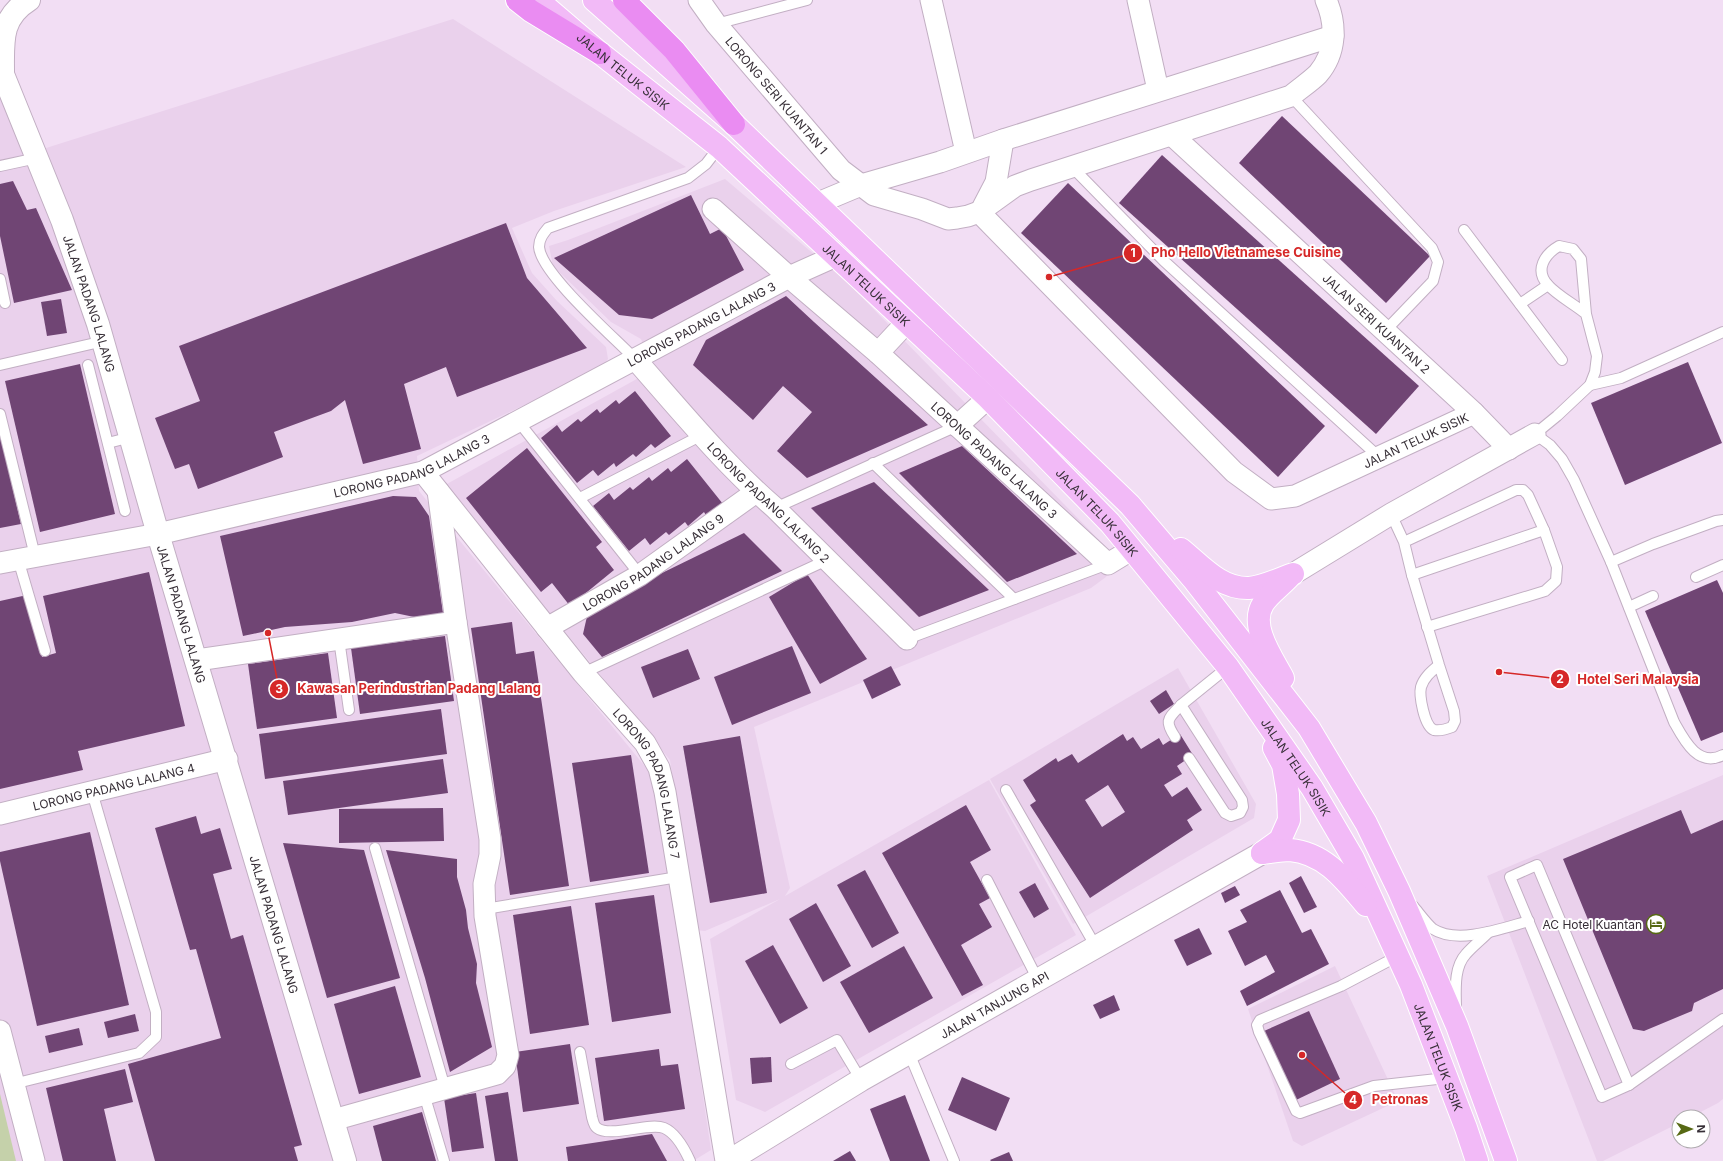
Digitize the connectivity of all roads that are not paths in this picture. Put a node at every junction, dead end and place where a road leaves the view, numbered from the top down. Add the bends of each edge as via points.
1 (29, 0) edge
2 (517, 0) edge
3 (538, 0) edge
4 (594, 0) edge
5 (624, 0) edge
6 (699, 0) edge
7 (807, 0) edge
8 (931, 0) edge
9 (1138, 0) edge
10 (1326, 0) edge
11 (716, 24) junction
12 (1333, 36) junction
13 (600, 53) junction
14 (1, 70) edge
15 (1158, 90) junction
16 (1291, 96) junction
17 (734, 124) junction
18 (1172, 135) junction
19 (1003, 140) junction
20 (719, 147) junction
21 (966, 152) junction
22 (37, 158) junction
23 (0, 166) edge
24 (1072, 167) junction
25 (861, 185) junction
26 (818, 203) junction
27 (713, 209) dead end
28 (979, 212) junction
29 (1464, 230) dead end
30 (836, 256) junction
31 (789, 277) junction
32 (0, 279) edge
33 (1548, 285) junction
34 (5, 303) dead end
35 (1520, 304) junction
36 (1586, 314) junction
37 (908, 322) junction
38 (1385, 331) junction
39 (1723, 332) edge
40 (104, 341) junction
41 (878, 353) junction
42 (635, 359) junction
43 (1562, 360) dead end
44 (0, 365) edge
45 (88, 365) dead end
46 (1590, 385) junction
47 (988, 398) junction
48 (1474, 413) junction
49 (0, 414) edge
50 (518, 421) junction
51 (958, 426) junction
52 (1535, 434) junction
53 (702, 435) junction
54 (131, 438) junction
55 (108, 443) junction
56 (1509, 448) junction
57 (1379, 457) junction
58 (873, 464) junction
59 (423, 472) junction
60 (438, 491) junction
61 (756, 492) junction
62 (580, 498) junction
63 (1130, 505) junction
64 (775, 508) junction
65 (125, 511) dead end
66 (1391, 514) junction
67 (1723, 520) edge
68 (1544, 530) junction
69 (158, 534) junction
70 (1404, 542) junction
71 (1131, 550) junction
72 (18, 559) edge
73 (827, 560) junction
74 (1611, 562) junction
75 (1108, 564) junction
76 (1723, 565) edge
77 (1293, 574) junction
78 (640, 575) junction
79 (1412, 575) junction
80 (1696, 578) dead end
81 (1653, 596) dead end
82 (1014, 600) junction
83 (1629, 607) junction
84 (456, 622) junction
85 (1428, 627) junction
86 (547, 628) junction
87 (339, 639) junction
88 (907, 639) joint
89 (45, 651) dead end
90 (197, 660) junction
91 (1439, 665) junction
92 (1228, 667) junction
93 (583, 673) junction
94 (1252, 700) junction
95 (1181, 705) junction
96 (349, 710) dead end
97 (1309, 728) junction
98 (1176, 737) dead end
99 (1723, 755) edge
100 (1189, 758) dead end
101 (227, 759) junction
102 (1006, 790) dead end
103 (92, 792) junction
104 (0, 814) edge
105 (375, 848) dead end
106 (1262, 853) junction
107 (678, 877) junction
108 (987, 880) dead end
109 (1399, 891) junction
110 (485, 909) junction
111 (1529, 921) junction
112 (1386, 927) junction
113 (1489, 932) junction
114 (1096, 947) junction
115 (1398, 956) junction
116 (1038, 980) junction
117 (1723, 1019) edge
118 (1457, 1026) junction
119 (0, 1031) edge
120 (580, 1052) dead end
121 (909, 1053) junction
122 (791, 1064) dead end
123 (1446, 1078) junction
124 (861, 1080) junction
125 (13, 1084) junction
126 (1629, 1085) junction
127 (445, 1088) junction
128 (424, 1094) junction
129 (333, 1120) junction
130 (34, 1161) edge
131 (345, 1161) edge
132 (444, 1161) edge
133 (690, 1161) edge
134 (726, 1161) edge
135 (729, 1161) edge
136 (954, 1161) edge
137 (1476, 1161) edge
138 (1506, 1161) edge

1 - 14 street via 8,22
2 - 13 highway
3 - 13 main road, JALAN TELUK SISIK
4 - 17 main road, JALAN TELUK SISIK
5 - 17 highway via 674,50
6 - 11 street, LORONG SERI KUANTAN 1
7 - 11 lane
8 - 21 street
9 - 15 street
10 - 12 street via 1332,20
11 - 25 street, LORONG SERI KUANTAN 1 via 841,170
12 - 15 street
12 - 16 street via 1333,45 1327,62 1317,75
13 - 20 main road, JALAN TELUK SISIK
14 - 22 street, JALAN PADANG LALANG
15 - 19 street
16 - 18 street
16 - 38 lane via 1432,248 1438,262 1433,281
17 - 26 main road, JALAN TELUK SISIK
18 - 24 street
18 - 38 street, JALAN SERI KUANTAN 2
19 - 21 street
19 - 28 street via 996,182
20 - 30 main road, JALAN TELUK SISIK
20 - 42 lane via 706,164 688,178 548,228 541,236 539,247 542,258 556,280
21 - 25 street
22 - 23 lane
22 - 40 street, JALAN PADANG LALANG via 78,263
24 - 28 street via 1015,186
24 - 57 lane via 1164,260
25 - 26 street
25 - 28 street, LORONG SERI KUANTAN 1 via 874,195 948,219
26 - 63 main road, JALAN TELUK SISIK
27 - 31 street, LORONG PADANG LALANG 3
28 - 57 street, JALAN TELUK SISIK via 1234,472 1271,499 1296,496
29 - 35 lane
30 - 31 street, LORONG PADANG LALANG 3
30 - 37 main road, JALAN TELUK SISIK
31 - 41 street, LORONG PADANG LALANG 3
31 - 42 street, LORONG PADANG LALANG 3
32 - 34 lane
33 - 35 lane
33 - 36 lane
33 - 36 lane via 1542,264 1549,252 1559,246 1573,248 1581,259
35 - 43 lane
36 - 46 lane via 1597,356
37 - 41 street
37 - 47 main road, JALAN TELUK SISIK
38 - 48 street, JALAN SERI KUANTAN 2
39 - 46 lane via 1621,378
40 - 44 lane
40 - 54 street, JALAN PADANG LALANG
41 - 51 street, LORONG PADANG LALANG 3
42 - 50 street, LORONG PADANG LALANG 3
42 - 53 street, LORONG PADANG LALANG 2
45 - 55 lane
46 - 52 lane
47 - 51 street
47 - 71 main road, JALAN TELUK SISIK via 1110,523
48 - 56 street, JALAN SERI KUANTAN 2
48 - 57 street, JALAN TELUK SISIK
49 - 72 lane
50 - 59 street, LORONG PADANG LALANG 3
50 - 62 lane
51 - 58 lane
51 - 75 street, LORONG PADANG LALANG 3
52 - 56 street
52 - 74 lane via 1550,445 1562,459
53 - 61 street, LORONG PADANG LALANG 2
53 - 62 lane
54 - 55 lane
54 - 69 street, JALAN PADANG LALANG
55 - 65 lane
56 - 66 street
58 - 64 lane
58 - 82 lane
59 - 60 street, LORONG PADANG LALANG 7
59 - 69 street, LORONG PADANG LALANG 3
60 - 84 street
60 - 86 street, LORONG PADANG LALANG 7
61 - 64 street, LORONG PADANG LALANG 2
61 - 78 street, LORONG PADANG LALANG 9
62 - 78 lane
63 - 77 main road via 1218,580 1231,586 1249,588
63 - 97 main road, JALAN TELUK SISIK via 1193,579
64 - 73 street, LORONG PADANG LALANG 2
66 - 70 lane
66 - 77 street
67 - 74 lane via 1695,528
68 - 70 lane via 1528,495 1523,490 1516,490
68 - 79 lane
68 - 85 lane via 1557,567 1556,581 1545,592
69 - 72 street, LORONG PADANG LALANG 3
69 - 90 street, JALAN PADANG LALANG
70 - 79 lane
71 - 75 street
71 - 92 main road, JALAN TELUK SISIK
72 - 89 lane
73 - 88 street, LORONG PADANG LALANG 2
73 - 93 lane
74 - 83 lane
75 - 82 lane
76 - 80 lane
77 - 97 main road via 1263,604 1258,617 1262,637
78 - 86 street, LORONG PADANG LALANG 9
79 - 85 lane
81 - 83 lane
82 - 88 lane
83 - 99 lane via 1674,722 1685,743 1696,754 1707,759
84 - 87 street
84 - 110 street via 490,839 490,855 484,884
85 - 91 lane
86 - 93 street, LORONG PADANG LALANG 7
87 - 90 street
87 - 96 lane
90 - 101 street, JALAN PADANG LALANG
91 - 91 lane via 1428,674 1421,686 1421,701 1428,724 1434,730 1452,727 1455,721
92 - 94 main road, JALAN TELUK SISIK
92 - 95 lane
93 - 107 street, LORONG PADANG LALANG 7 via 645,743 659,768
94 - 106 main road via 1283,765 1288,794 1288,820 1280,840
94 - 112 main road, JALAN TELUK SISIK via 1332,821
95 - 98 lane via 1168,721 1168,726
95 - 100 lane via 1242,800 1243,807 1240,813 1231,816 1225,813
97 - 109 main road, JALAN TELUK SISIK via 1366,823
101 - 103 street, LORONG PADANG LALANG 4
101 - 129 street, JALAN PADANG LALANG
102 - 114 lane
103 - 104 street, LORONG PADANG LALANG 4
103 - 125 lane via 156,1012 156,1036 139,1053
105 - 127 lane
106 - 112 main road via 1290,850 1313,856 1330,865
106 - 114 street, JALAN TANJUNG API
107 - 110 lane
107 - 134 street, LORONG PADANG LALANG 7
108 - 116 lane
109 - 113 lane via 1433,928 1449,934
109 - 118 main road, JALAN TELUK SISIK
110 - 127 street via 508,1055 505,1066 497,1074
111 - 113 lane
111 - 126 lane via 1602,1097
111 - 126 lane via 1510,877 1537,865
112 - 115 main road, JALAN TELUK SISIK
113 - 118 lane via 1465,955 1458,971
114 - 116 street, JALAN TANJUNG API
115 - 123 main road, JALAN TELUK SISIK
115 - 123 lane via 1341,986 1260,1020 1257,1025 1259,1032 1296,1110 1300,1113 1374,1086
116 - 121 street, JALAN TANJUNG API
117 - 126 lane
118 - 138 main road, JALAN TELUK SISIK
119 - 125 street
120 - 133 lane via 592,1117 597,1129 629,1130 658,1126 672,1134 684,1148
121 - 124 street, JALAN TANJUNG API
121 - 136 lane
122 - 124 lane via 837,1040
123 - 137 main road, JALAN TELUK SISIK
124 - 135 street, JALAN TANJUNG API
125 - 130 street
127 - 128 street
128 - 129 street
128 - 132 lane
129 - 131 street, JALAN PADANG LALANG

